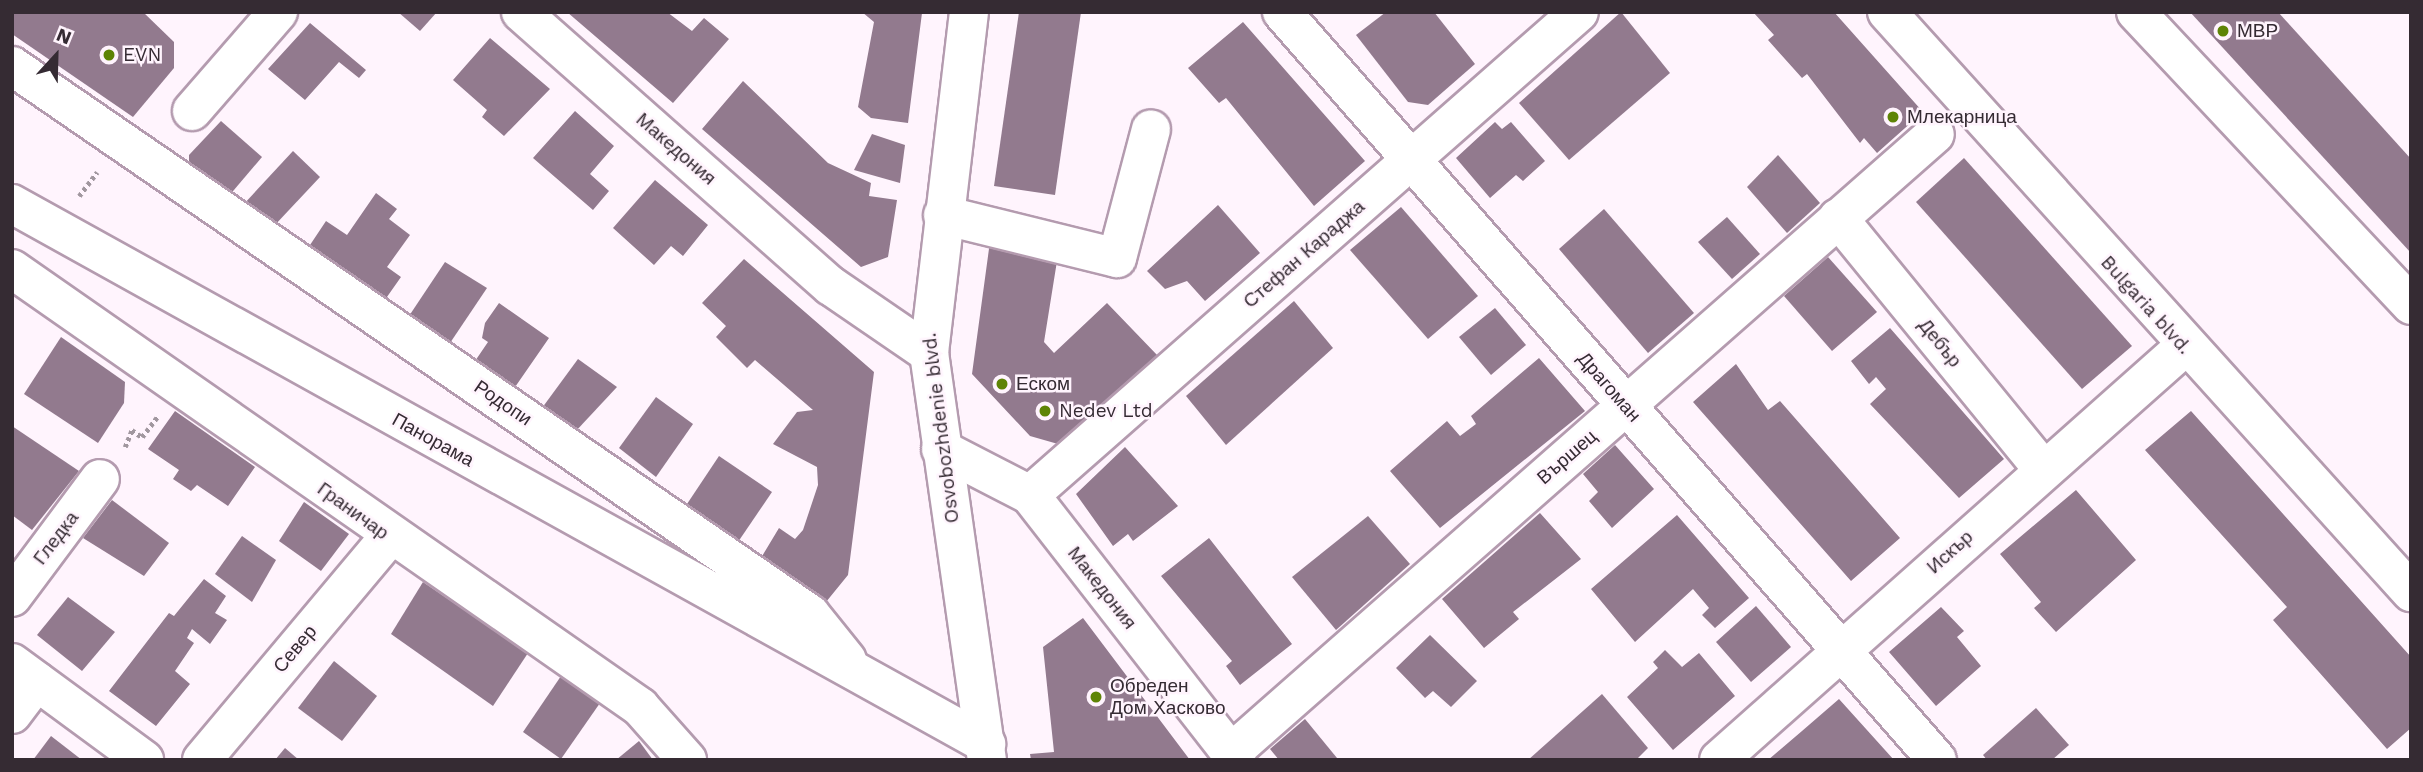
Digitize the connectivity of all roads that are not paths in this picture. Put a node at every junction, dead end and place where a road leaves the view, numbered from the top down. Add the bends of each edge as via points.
1 (278, 12) edge
2 (520, 12) edge
3 (1282, 12) edge
4 (1579, 12) edge
5 (1887, 12) edge
6 (2136, 12) edge
7 (969, 13) edge
8 (12, 66) edge
9 (192, 111) dead end
10 (1151, 129) dead end
11 (1935, 134) dead end
12 (1412, 159) junction
13 (12, 204) edge
14 (943, 215) junction
15 (1838, 218) junction
16 (12, 269) edge
17 (2411, 305) edge
18 (2184, 347) junction
19 (929, 353) junction
20 (1626, 406) junction
21 (941, 450) junction
22 (2043, 469) junction
23 (100, 479) dead end
24 (1030, 495) junction
25 (389, 537) junction
26 (2411, 592) edge
27 (12, 597) edge
28 (1839, 652) junction
29 (25, 672) edge
30 (857, 672) junction
31 (12, 714) edge
32 (987, 752) edge
33 (1234, 757) edge
34 (144, 760) edge
35 (202, 760) edge
36 (687, 760) edge
37 (1719, 760) edge
38 (1937, 760) edge

1 - 9 street
2 - 19 street, Македония via 831,286
3 - 12 street, Драгоман
4 - 12 street, Стефан Караджа
5 - 18 street, Bulgaria blvd.
6 - 17 street
7 - 14 street, Osvobozhdenie blvd.
8 - 30 street, Родопи via 810,614
10 - 14 street via 1117,258
11 - 15 street, Вършец
12 - 20 street, Драгоман
12 - 24 street, Стефан Караджа
13 - 30 street, Панорама
14 - 19 street, Osvobozhdenie blvd.
15 - 20 street, Вършец
15 - 22 street, Дебър
16 - 25 street, Граничар
18 - 22 street, Искър
18 - 26 street, Bulgaria blvd.
19 - 21 street, Osvobozhdenie blvd.
20 - 28 street, Драгоман
20 - 33 street, Вършец
21 - 24 street, Македония
21 - 32 street, Osvobozhdenie blvd.
22 - 28 street, Искър
23 - 27 street, Гледка
24 - 33 street, Македония
25 - 35 street, Север
25 - 36 street, Граничар via 640,707
28 - 37 street, Искър
28 - 38 street, Драгоман
29 - 31 street
29 - 34 street
30 - 32 street, Родопи

